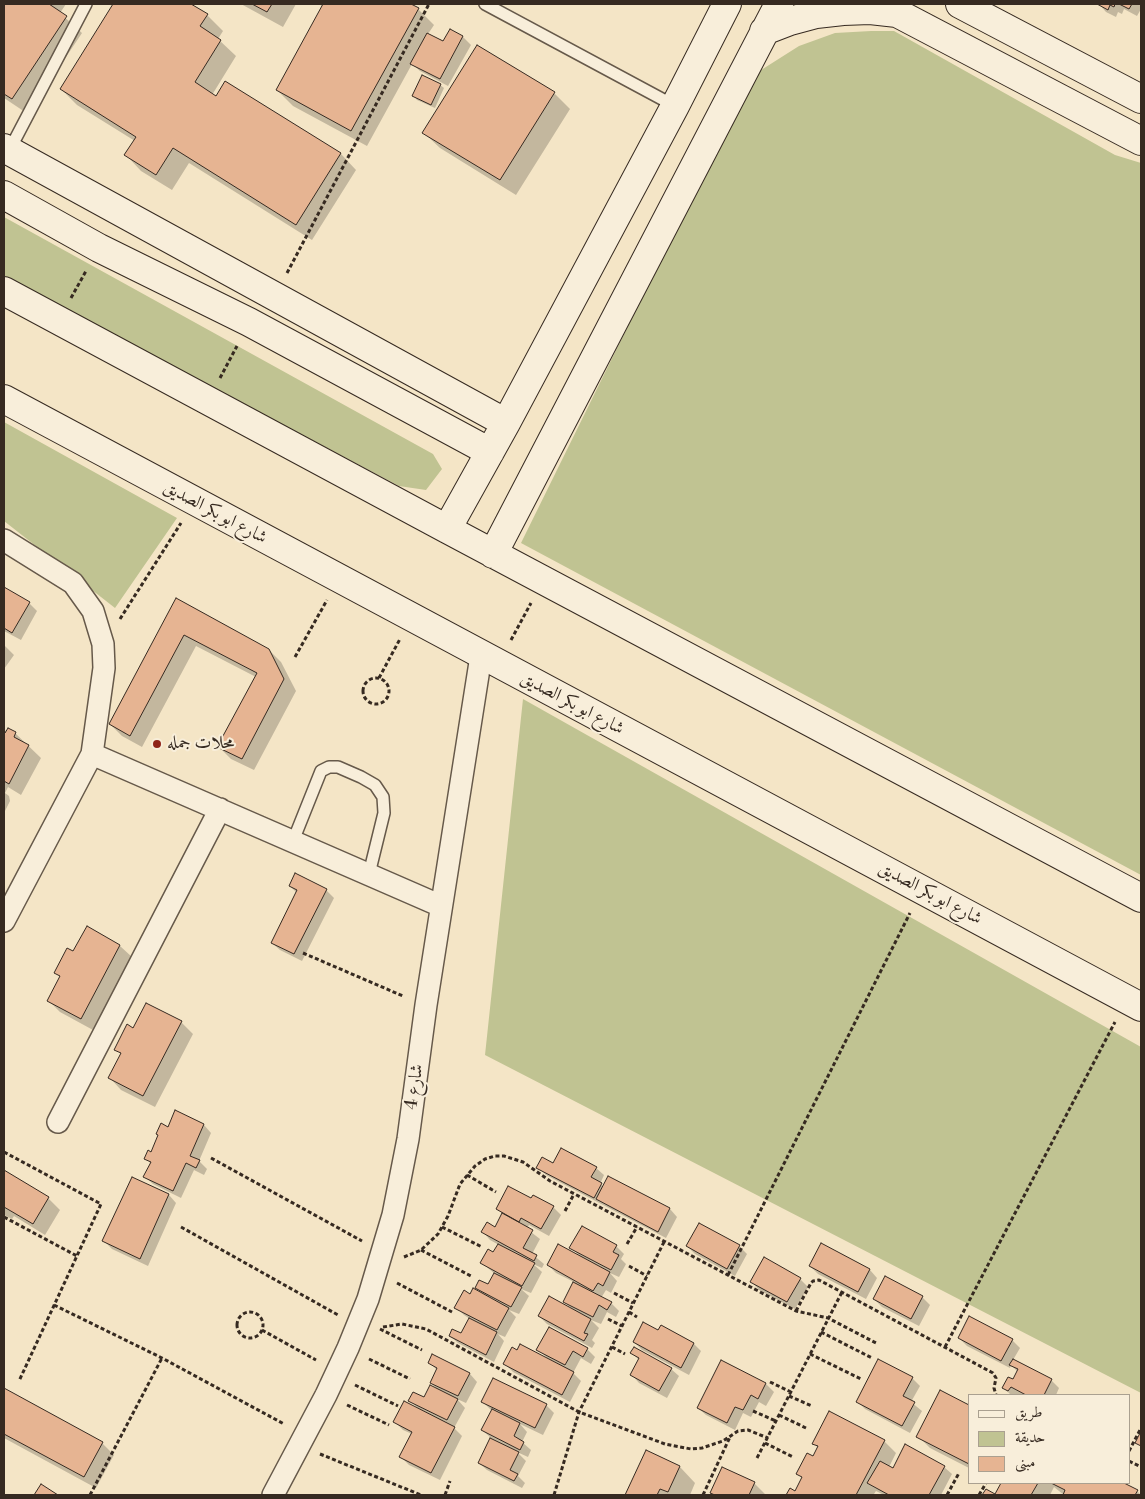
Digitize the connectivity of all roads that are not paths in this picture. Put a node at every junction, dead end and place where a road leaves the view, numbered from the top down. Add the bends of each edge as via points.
1 (86, 4) edge
2 (485, 4) edge
3 (727, 4) edge
4 (779, 4) edge
5 (960, 4) edge
6 (889, 8) edge
7 (764, 31) junction
8 (1141, 99) edge
9 (675, 106) junction
10 (1141, 140) edge
11 (6, 149) edge
12 (4, 195) edge
13 (4, 291) edge
14 (4, 399) edge
15 (506, 424) junction
16 (490, 452) junction
17 (447, 530) junction
18 (4, 540) edge
19 (493, 554) junction
20 (490, 660) junction
21 (92, 754) junction
22 (220, 810) junction
23 (293, 841) junction
24 (369, 874) junction
25 (1141, 898) edge
26 (441, 906) junction
27 (4, 921) edge
28 (1134, 1003) edge
29 (58, 1122) dead end
30 (273, 1495) edge

1 - 11 lane
2 - 9 lane
3 - 9 street
4 - 7 street
5 - 8 street
6 - 7 street via 816,14
6 - 10 street
7 - 19 street
9 - 15 street
11 - 15 street
12 - 16 street
13 - 17 street
14 - 20 street, شارع ابو بكر الصديق
15 - 16 street
16 - 17 street
17 - 19 street
18 - 21 street via 73,583 94,611 103,644 104,668
19 - 25 street
20 - 26 street, شارع 4
20 - 28 street, شارع ابو بكر الصديق
21 - 22 street
21 - 27 street
22 - 23 street
22 - 29 street
23 - 24 street
23 - 24 lane via 321,772 329,767 338,767 354,773 375,784 383,797 384,813
24 - 26 street
26 - 30 street, شارع 4 via 401,1177 380,1262 337,1374

